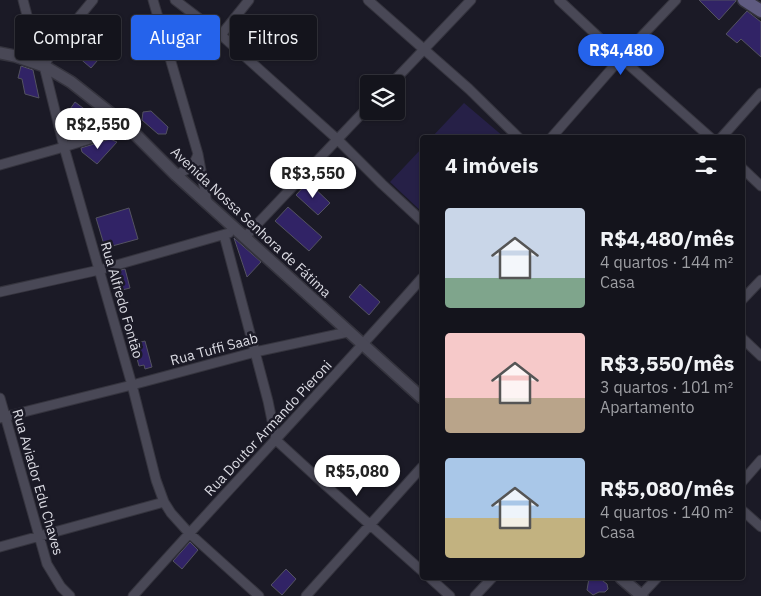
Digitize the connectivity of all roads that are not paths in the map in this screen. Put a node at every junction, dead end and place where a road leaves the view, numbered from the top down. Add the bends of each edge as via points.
1 (23, 0) edge
2 (92, 0) edge
3 (154, 0) edge
4 (166, 0) edge
5 (175, 0) edge
6 (249, 0) edge
7 (368, 0) edge
8 (471, 0) edge
9 (559, 0) edge
10 (676, 0) edge
11 (744, 0) edge
12 (184, 7) junction
13 (761, 11) edge
14 (27, 15) edge
15 (80, 15) edge
16 (221, 35) junction
17 (424, 49) junction
18 (0, 53) edge
19 (621, 58) junction
20 (38, 60) edge
21 (43, 60) edge
22 (39, 64) junction
23 (399, 75) edge
24 (761, 92) edge
25 (360, 115) edge
26 (128, 127) junction
27 (516, 135) edge
28 (554, 135) edge
29 (708, 135) edge
30 (723, 135) edge
31 (337, 139) junction
32 (64, 147) junction
33 (198, 154) junction
34 (0, 165) edge
35 (745, 171) edge
36 (176, 175) junction
37 (761, 186) edge
38 (207, 202) junction
39 (420, 219) edge
40 (241, 233) junction
41 (224, 235) junction
42 (99, 270) junction
43 (420, 280) edge
44 (761, 280) edge
45 (0, 292) edge
46 (745, 297) edge
47 (348, 332) junction
48 (745, 341) edge
49 (364, 344) junction
50 (255, 352) junction
51 (761, 356) edge
52 (132, 385) junction
53 (420, 396) edge
54 (0, 398) edge
55 (3, 417) edge
56 (276, 440) junction
57 (761, 460) edge
58 (420, 470) edge
59 (745, 479) edge
60 (164, 502) junction
61 (745, 513) edge
62 (371, 524) junction
63 (761, 527) edge
64 (189, 533) junction
65 (40, 536) junction
66 (0, 547) edge
67 (420, 569) edge
68 (432, 580) edge
69 (490, 580) edge
70 (623, 580) edge
71 (655, 580) edge
72 (70, 596) edge
73 (133, 596) edge
74 (259, 596) edge
75 (306, 596) edge
76 (450, 596) edge
77 (475, 596) edge
78 (641, 596) edge

1 - 14 street, Rua Alfredo Fontão
2 - 15 street
3 - 33 street
4 - 12 street
5 - 12 street
6 - 16 street
7 - 17 street
8 - 17 street
9 - 19 street
10 - 19 street
11 - 13 main road
12 - 16 street
16 - 31 street
17 - 23 street
17 - 27 street
18 - 22 street, Avenida Nossa Senhora de Fátima
19 - 28 street
19 - 29 street
20 - 22 street, Rua Alfredo Fontão
21 - 22 street
22 - 26 street, Avenida Nossa Senhora de Fátima via 71,82
22 - 32 street, Rua Alfredo Fontão
24 - 30 street
25 - 31 street
26 - 32 street
26 - 36 street, Avenida Nossa Senhora de Fátima
31 - 39 street
31 - 40 street
32 - 34 street
32 - 42 street, Rua Alfredo Fontão
33 - 36 street via 195,163
33 - 38 street
35 - 37 street
36 - 38 street, Avenida Nossa Senhora de Fátima
38 - 40 street, Avenida Nossa Senhora de Fátima
40 - 41 street
40 - 47 street, Avenida Nossa Senhora de Fátima
41 - 42 street
41 - 50 street
42 - 45 street
42 - 52 street, Rua Alfredo Fontão
43 - 49 street, Rua Doutor Armando Pieroni
44 - 46 street
47 - 49 street, Avenida Nossa Senhora de Fátima
47 - 50 street, Rua Tuffi Saab
48 - 51 street
49 - 53 street, Avenida Nossa Senhora de Fátima
49 - 56 street, Rua Doutor Armando Pieroni
50 - 52 street, Rua Tuffi Saab
50 - 56 street
52 - 55 street, Rua Tuffi Saab
52 - 60 street, Rua Alfredo Fontão
54 - 55 street, Rua Aviador Edu Chaves
55 - 65 street, Rua Aviador Edu Chaves
56 - 62 street
56 - 64 street, Rua Doutor Armando Pieroni
57 - 59 street
58 - 62 street
60 - 64 street, Rua Alfredo Fontão
60 - 65 street
61 - 63 street
62 - 67 street
62 - 75 street
64 - 73 street, Rua Doutor Armando Pieroni
64 - 74 street, Rua Alfredo Fontão
65 - 66 street
65 - 72 street, Rua Aviador Edu Chaves via 47,564
68 - 76 street
69 - 77 street
70 - 78 street
71 - 78 street

